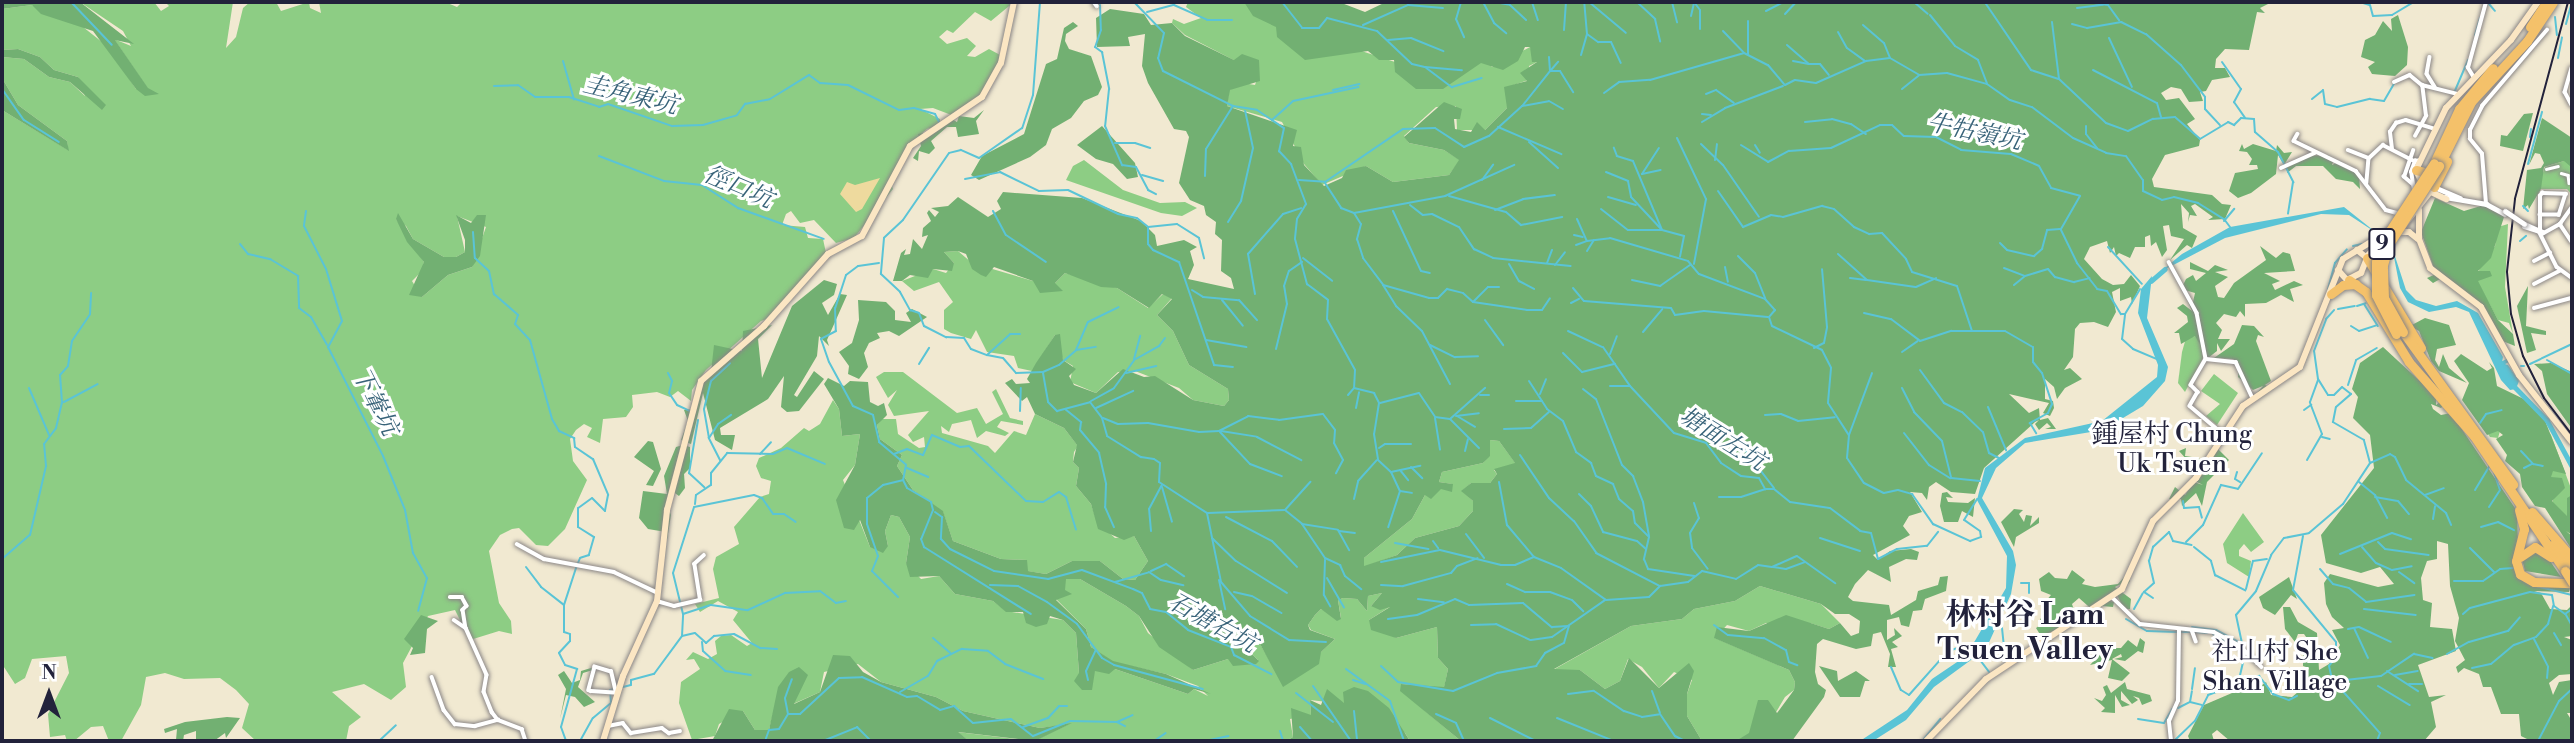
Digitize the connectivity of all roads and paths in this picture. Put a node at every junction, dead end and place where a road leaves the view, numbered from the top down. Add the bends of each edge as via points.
1 (1014, 2) edge
2 (2538, 2) edge
3 (2546, 2) edge
4 (2553, 2) edge
5 (2486, 4) edge
6 (2547, 30) dead end
7 (2430, 57) dead end
8 (2572, 68) edge
9 (2496, 74) junction
10 (2479, 78) junction
11 (2570, 80) edge
12 (2393, 82) dead end
13 (2422, 86) junction
14 (2435, 87) junction
15 (2455, 93) junction
16 (2572, 105) edge
17 (2425, 124) junction
18 (2435, 129) junction
19 (2298, 134) dead end
20 (2415, 136) dead end
21 (2392, 149) junction
22 (2348, 150) dead end
23 (2413, 151) dead end
24 (2315, 153) junction
25 (2369, 158) junction
26 (2412, 160) junction
27 (2437, 164) junction
28 (2558, 166) dead end
29 (2283, 167) dead end
30 (2546, 169) dead end
31 (2405, 174) junction
32 (2560, 174) dead end
33 (2418, 176) junction
34 (2367, 183) junction
35 (2570, 183) dead end
36 (2412, 184) junction
37 (2432, 190) junction
38 (2419, 195) junction
39 (2446, 199) joint
40 (2414, 203) junction
41 (2485, 203) junction
42 (2572, 207) edge
43 (2421, 208) junction
44 (2542, 216) junction
45 (2558, 226) junction
46 (2397, 232) junction
47 (2541, 232) junction
48 (2572, 242) edge
49 (2420, 244) junction
50 (2357, 250) junction
51 (2550, 253) junction
52 (2366, 258) junction
53 (2534, 261) dead end
54 (2169, 262) dead end
55 (2338, 269) junction
56 (2560, 271) junction
57 (2572, 278) edge
58 (2351, 282) junction
59 (2534, 284) dead end
60 (2331, 293) junction
61 (2572, 298) edge
62 (2534, 309) dead end
63 (2206, 359) junction
64 (2439, 386) junction
65 (2252, 397) junction
66 (2223, 434) junction
67 (2572, 442) edge
68 (2505, 484) junction
69 (517, 544) dead end
70 (704, 555) dead end
71 (2568, 569) edge
72 (658, 592) junction
73 (450, 597) dead end
74 (2112, 597) junction
75 (657, 601) junction
76 (454, 620) dead end
77 (466, 628) junction
78 (2179, 629) junction
79 (2192, 630) junction
80 (2196, 641) dead end
81 (2262, 667) dead end
82 (432, 677) dead end
83 (618, 690) junction
84 (498, 720) junction
85 (608, 726) junction
86 (680, 731) dead end
87 (526, 741) edge
88 (603, 741) edge
89 (1926, 741) edge
90 (2171, 741) edge

1 - 72 main road via 1001,63 982,97 909,148 862,236 825,257 764,326 701,381 667,510
2 - 10 main road
3 - 10 highway, 9 via 2519,41
4 - 9 highway, 9 via 2527,41
5 - 10 street via 2468,68
6 - 41 street via 2482,106 2470,130 2470,139 2482,154
7 - 14 street via 2427,74
8 - 11 street
9 - 27 highway, 9 via 2464,112
9 - 37 highway via 2468,116
10 - 15 main road
10 - 27 highway, 9 via 2459,109
10 - 33 highway via 2452,110
11 - 16 street via 2565,94
12 - 13 street via 2410,75
13 - 14 street
13 - 17 street
14 - 15 street
15 - 18 main road
17 - 18 street
17 - 20 street
17 - 21 street via 2396,123 2390,132
18 - 33 main road
19 - 24 street via 2294,141
21 - 25 street via 2383,145
21 - 26 street
22 - 25 street
23 - 26 street
24 - 29 street
24 - 34 street via 2353,169
25 - 34 street
26 - 31 street
27 - 64 highway, 9, bridge via 2389,244 2382,265 2384,298 2399,333
28 - 30 street
31 - 33 street
31 - 36 street
32 - 35 street via 2568,175
33 - 36 street
33 - 37 main road
33 - 38 main road
34 - 36 street via 2373,196 2393,215 2413,195
37 - 38 main road
37 - 39 main road
37 - 41 street
37 - 43 main road
38 - 40 main road
39 - 41 street
40 - 43 main road
40 - 50 main road via 2386,233
41 - 47 street, bridge
42 - 45 street
43 - 46 main road
43 - 49 main road
44 - 44 street via 2543,192 2565,193 2566,203 2559,215
44 - 47 street
45 - 47 street
45 - 48 street
46 - 49 main road via 2409,232
46 - 52 main road
47 - 51 street
49 - 67 main road via 2436,275 2481,307 2522,380
50 - 52 main road
50 - 55 main road via 2346,255
51 - 53 street
51 - 56 street
52 - 58 main road via 2363,270
52 - 64 highway
54 - 63 street via 2197,313
55 - 58 main road
55 - 60 main road
56 - 57 street
56 - 59 street
58 - 60 highway
58 - 64 highway via 2409,362
60 - 65 main road via 2298,370
61 - 62 street
63 - 65 street via 2236,362
63 - 66 street via 2191,385 2198,392 2190,407
64 - 68 highway, 9
64 - 71 highway, 9
65 - 66 main road
66 - 74 main road via 2196,478 2152,521 2130,579
68 - 71 highway, 9
68 - 71 highway via 2523,523 2516,562 2519,572 2532,581
69 - 72 street via 544,559 614,572
70 - 75 street via 694,564 700,600 674,606
71 - 71 highway via 2535,547 2525,550 2519,561 2522,573 2532,579
72 - 75 main road
73 - 77 street via 462,597 467,606 463,610
74 - 78 street via 2140,624
74 - 89 main road via 1986,678
75 - 83 main road
76 - 77 street
77 - 84 street via 487,675 484,692
78 - 79 street
78 - 90 street
79 - 80 street
79 - 81 street via 2214,632 2240,646
82 - 84 street via 443,710 455,724 475,726
83 - 83 street via 611,672 595,667 589,690
83 - 85 main road
84 - 87 street via 522,729
85 - 86 street via 624,724 631,733 662,728 669,733
85 - 88 main road

